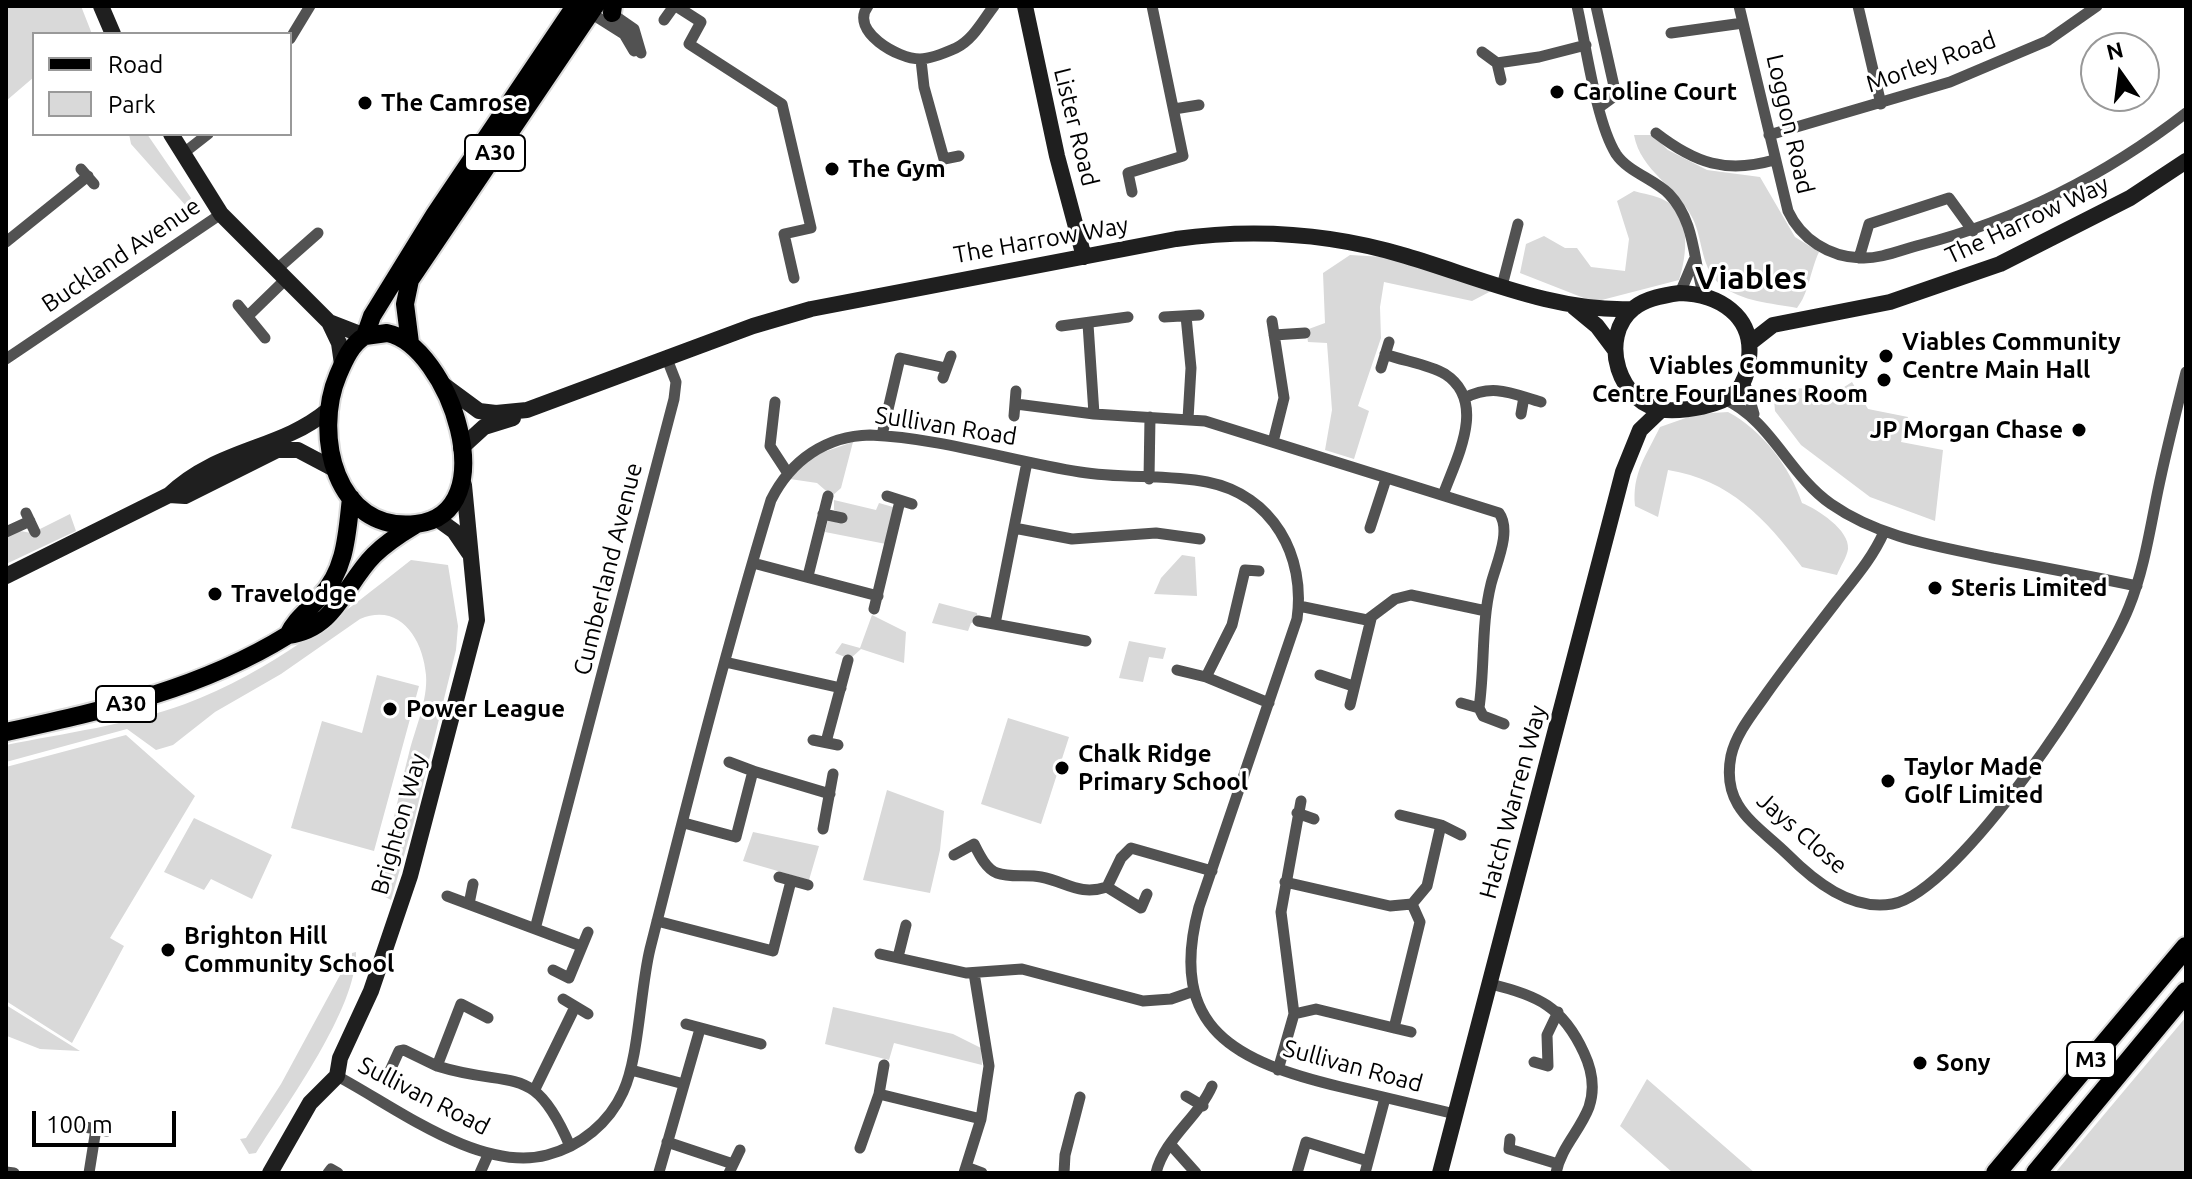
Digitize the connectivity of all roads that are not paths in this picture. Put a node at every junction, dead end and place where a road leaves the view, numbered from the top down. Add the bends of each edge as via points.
1 (101, 6) edge
2 (310, 6) edge
3 (675, 6) edge
4 (868, 6) edge
5 (994, 6) edge
6 (1025, 6) edge
7 (1152, 6) edge
8 (1577, 6) edge
9 (1596, 6) edge
10 (1739, 6) edge
11 (1858, 6) edge
12 (2097, 6) edge
13 (595, 8) edge
14 (664, 20) dead end
15 (1743, 23) junction
16 (112, 32) edge
17 (1671, 33) dead end
18 (292, 36) edge
19 (1586, 45) junction
20 (1482, 52) dead end
21 (921, 60) junction
22 (1497, 63) junction
23 (1501, 80) dead end
24 (1881, 104) junction
25 (1199, 105) dead end
26 (1601, 106) junction
27 (1174, 109) junction
28 (2186, 113) edge
29 (1656, 133) dead end
30 (1769, 135) junction
31 (173, 136) edge
32 (205, 136) edge
33 (185, 152) junction
34 (959, 156) dead end
35 (1774, 160) junction
36 (2186, 161) edge
37 (88, 176) dead end
38 (1132, 192) dead end
39 (221, 214) junction
40 (1518, 224) dead end
41 (1973, 231) junction
42 (318, 233) dead end
43 (6, 242) edge
44 (1694, 256) junction
45 (1084, 257) junction
46 (1859, 258) junction
47 (281, 274) junction
48 (794, 278) dead end
49 (1502, 286) junction
50 (1680, 293) junction
51 (1704, 296) junction
52 (238, 305) dead end
53 (1572, 306) junction
54 (1632, 309) junction
55 (249, 315) junction
56 (1128, 317) dead end
57 (1164, 317) dead end
58 (1741, 318) junction
59 (1272, 321) dead end
60 (329, 322) junction
61 (1786, 322) junction
62 (1088, 324) junction
63 (1061, 326) dead end
64 (1305, 333) dead end
65 (1274, 335) junction
66 (365, 336) junction
67 (265, 338) dead end
68 (1389, 342) dead end
69 (410, 343) junction
70 (1750, 343) junction
71 (1615, 350) junction
72 (8, 354) edge
73 (1385, 354) junction
74 (667, 359) junction
75 (342, 364) junction
76 (947, 368) dead end
77 (1381, 368) dead end
78 (2186, 372) edge
79 (1744, 380) junction
80 (440, 382) junction
81 (1630, 389) junction
82 (1016, 391) dead end
83 (1524, 397) junction
84 (1465, 398) junction
85 (1724, 399) junction
86 (775, 402) dead end
87 (1541, 402) dead end
88 (1662, 409) junction
89 (527, 410) junction
90 (327, 411) junction
91 (1094, 414) junction
92 (1521, 414) dead end
93 (1150, 417) junction
94 (1188, 419) junction
95 (1755, 419) junction
96 (882, 435) junction
97 (1273, 442) junction
98 (1632, 443) junction
99 (461, 448) junction
100 (1027, 462) junction
101 (334, 469) junction
102 (787, 472) junction
103 (198, 473) junction
104 (220, 477) junction
105 (1149, 479) junction
106 (1386, 479) junction
107 (464, 485) junction
108 (1443, 495) junction
109 (177, 496) junction
110 (828, 496) dead end
111 (887, 496) dead end
112 (351, 498) junction
113 (823, 514) junction
114 (436, 518) junction
115 (842, 518) dead end
116 (30, 522) dead end
117 (415, 525) junction
118 (1014, 528) junction
119 (1370, 528) dead end
120 (6, 532) edge
121 (1884, 532) junction
122 (1200, 539) dead end
123 (470, 554) junction
124 (753, 563) junction
125 (1233, 566) dead end
126 (1245, 570) junction
127 (1259, 571) dead end
128 (6, 576) edge
129 (808, 576) junction
130 (2137, 586) junction
131 (878, 596) junction
132 (1299, 606) junction
133 (874, 609) dead end
134 (1486, 611) junction
135 (1371, 619) junction
136 (978, 621) dead end
137 (995, 624) junction
138 (288, 635) junction
139 (1087, 641) dead end
140 (848, 660) dead end
141 (725, 662) junction
142 (1177, 670) dead end
143 (1320, 675) dead end
144 (1206, 677) junction
145 (1353, 686) junction
146 (841, 688) junction
147 (1269, 703) junction
148 (1461, 703) dead end
149 (1350, 705) dead end
150 (1479, 708) junction
151 (1504, 724) dead end
152 (6, 732) edge
153 (813, 740) dead end
154 (729, 762) dead end
155 (753, 771) junction
156 (833, 774) dead end
157 (830, 794) junction
158 (1400, 815) dead end
159 (1314, 819) dead end
160 (684, 823) junction
161 (1441, 825) junction
162 (823, 829) dead end
163 (1461, 835) dead end
164 (954, 855) dead end
165 (1212, 871) junction
166 (996, 873) junction
167 (1285, 882) junction
168 (473, 884) dead end
169 (808, 885) dead end
170 (991, 886) dead end
171 (1107, 887) junction
172 (1147, 894) dead end
173 (447, 896) dead end
174 (469, 904) junction
175 (1412, 904) junction
176 (1141, 908) junction
177 (657, 921) junction
178 (1136, 921) dead end
179 (906, 925) dead end
180 (535, 929) junction
181 (588, 932) dead end
182 (581, 946) junction
183 (2186, 947) edge
184 (880, 954) dead end
185 (898, 957) junction
186 (553, 970) dead end
187 (974, 973) junction
188 (1490, 984) junction
189 (1194, 991) junction
190 (2186, 992) edge
191 (563, 999) dead end
192 (575, 1007) junction
193 (1558, 1012) junction
194 (588, 1014) dead end
195 (1294, 1014) junction
196 (488, 1018) dead end
197 (686, 1024) dead end
198 (1394, 1028) junction
199 (700, 1029) junction
200 (1411, 1032) dead end
201 (761, 1045) dead end
202 (1534, 1062) dead end
203 (884, 1065) dead end
204 (437, 1066) junction
205 (631, 1070) junction
206 (1278, 1070) junction
207 (388, 1075) dead end
208 (337, 1076) junction
209 (684, 1084) junction
210 (1212, 1086) dead end
211 (535, 1089) junction
212 (879, 1094) junction
213 (1186, 1096) dead end
214 (1080, 1097) dead end
215 (1385, 1098) junction
216 (1203, 1106) junction
217 (1455, 1114) junction
218 (981, 1119) junction
219 (96, 1129) dead end
220 (667, 1142) junction
221 (1170, 1144) junction
222 (570, 1146) junction
223 (860, 1148) dead end
224 (1508, 1149) dead end
225 (740, 1150) dead end
226 (488, 1155) junction
227 (1366, 1167) edge
228 (731, 1169) edge
229 (1557, 1169) edge
230 (965, 1170) edge
231 (6, 1172) edge
232 (659, 1172) edge
233 (14, 1173) edge
234 (89, 1173) edge
235 (270, 1173) edge
236 (328, 1173) edge
237 (338, 1173) edge
238 (480, 1173) edge
239 (982, 1173) edge
240 (1064, 1173) edge
241 (1156, 1173) edge
242 (1196, 1173) edge
243 (1297, 1173) edge
244 (1440, 1173) edge
245 (1996, 1173) edge
246 (2036, 1173) edge

1 - 16 street
2 - 18 street
3 - 14 street
3 - 48 street via 701,22 689,44 782,104 811,228 784,234
4 - 21 street via 866,31 899,54
5 - 21 street via 970,39
6 - 45 street, Lister Road
7 - 27 street
8 - 19 street
9 - 26 street via 1616,95
10 - 15 street, Loggon Road
11 - 24 street
12 - 24 street, Morley Road via 2047,41
13 - 13 street via 634,29 638,52 624,34
13 - 66 main road, A30 via 435,214
13 - 69 main road, A30 via 410,280 405,304
15 - 17 street
15 - 30 street, Loggon Road
19 - 22 street
19 - 26 street
20 - 22 street
21 - 34 street via 944,159
22 - 23 street
24 - 30 street, Morley Road
25 - 27 street
26 - 44 street via 1618,157 1662,187 1683,212
27 - 38 street via 1183,156 1128,173
28 - 41 street, Loggon Road via 2052,198
29 - 35 street via 1682,153 1720,167
30 - 35 street, Loggon Road
31 - 33 street
32 - 33 street
33 - 39 street
35 - 46 street, Loggon Road via 1796,227 1821,247
36 - 61 street, The Harrow Way via 2079,226 1976,274 1890,302
37 - 43 street
39 - 47 street
39 - 72 street, Buckland Avenue
40 - 49 street
41 - 46 street, Loggon Road
41 - 46 street via 1949,198 1869,224
42 - 47 street
44 - 50 street
44 - 51 street
45 - 49 street, The Harrow Way via 1205,235 1283,233 1374,247
45 - 74 street, The Harrow Way via 820,307
47 - 55 street
47 - 60 street
49 - 53 street, The Harrow Way
50 - 51 street
50 - 54 street
51 - 58 street
52 - 55 street
53 - 54 street, The Harrow Way
53 - 71 street, The Harrow Way
54 - 71 street via 1619,329
55 - 67 street
56 - 62 street
57 - 94 street via 1193,316
58 - 61 street, The Harrow Way
58 - 70 street
59 - 65 street
60 - 66 street
60 - 75 street
61 - 70 street, The Harrow Way via 1764,330
62 - 63 street
62 - 91 street
64 - 65 street
65 - 97 street via 1284,398
66 - 69 main road via 387,333
66 - 75 main road, A30
68 - 73 street
69 - 80 main road
70 - 79 street
71 - 81 street
73 - 77 street
73 - 84 street via 1444,374
74 - 89 street, The Harrow Way
74 - 180 street, Cumberland Avenue via 676,382 674,399
75 - 90 main road, A30
76 - 96 street via 900,358
78 - 130 street, Jays Close
79 - 85 street
79 - 95 street
80 - 89 street, The Harrow Way via 479,411
80 - 99 main road
81 - 88 street via 1646,406
81 - 98 street, Hatch Warren Way
82 - 91 street via 1015,410
83 - 84 street via 1486,389
83 - 87 street
83 - 92 street
84 - 108 street via 1469,417
85 - 88 street
85 - 95 street
86 - 102 street via 770,446
88 - 98 street, Hatch Warren Way via 1645,422
89 - 99 street, The Harrow Way via 484,427
90 - 101 main road, A30
90 - 103 street via 298,432
91 - 93 street
93 - 94 street
93 - 105 street
94 - 97 street
95 - 121 street via 1815,492
96 - 100 street, Sullivan Road
96 - 102 street, Sullivan Road via 832,442
97 - 106 street
98 - 188 street, Hatch Warren Way
99 - 107 main road
100 - 105 street, Sullivan Road
100 - 118 street
101 - 104 street via 287,448 265,453
101 - 112 main road, A30
102 - 124 street, Sullivan Road via 771,500
103 - 104 street
103 - 109 street
104 - 109 street
105 - 132 street, Sullivan Road via 1223,486 1257,505 1288,543 1298,571
106 - 108 street
106 - 119 street
107 - 114 main road
107 - 123 street, Brighton Way
108 - 134 street via 1499,513 1504,520
109 - 128 street
110 - 113 street
111 - 131 street via 906,502
112 - 117 main road, A30 via 376,516
112 - 138 main road, A30 via 340,568
113 - 115 street
113 - 129 street
114 - 117 main road, A30
114 - 123 street via 454,531
116 - 120 street
117 - 138 main road, A30 via 372,556 324,621 305,633
118 - 122 street via 1072,539 1156,533
118 - 137 street
121 - 130 street
121 - 130 street, Jays Close via 1862,571 1740,734 1730,770 1735,800 1746,819 1813,878 1844,897 1872,904 1909,899 1930,886 2010,797 2097,671
123 - 208 street, Brighton Way via 477,609 469,660 399,911
124 - 129 street
124 - 141 street, Sullivan Road
125 - 126 street
126 - 127 street
126 - 144 street via 1232,625
129 - 131 street
131 - 133 street
132 - 135 street
132 - 147 street, Sullivan Road
134 - 135 street via 1411,595 1395,599
134 - 150 street
135 - 145 street
136 - 137 street
137 - 139 street
138 - 152 main road, A30 via 193,684
140 - 146 street
141 - 146 street
141 - 160 street, Sullivan Road
142 - 144 street
143 - 145 street
144 - 147 street
145 - 149 street
146 - 153 street via 832,743
147 - 165 street, Sullivan Road
148 - 150 street
150 - 151 street via 1483,716
154 - 155 street
155 - 157 street
155 - 160 street via 741,838
156 - 157 street
157 - 162 street
158 - 161 street
159 - 167 street via 1299,807
160 - 177 street, Sullivan Road
161 - 163 street
161 - 175 street via 1427,886
164 - 166 street via 974,844
165 - 171 street via 1131,848
165 - 189 street, Sullivan Road via 1192,934
166 - 170 street
166 - 171 street via 1043,877 1074,891
167 - 175 street via 1390,906
167 - 195 street via 1281,931
168 - 174 street
169 - 177 street via 785,879 773,951
171 - 176 street
172 - 176 street
173 - 174 street
174 - 180 street
175 - 198 street via 1420,922
176 - 178 street
177 - 205 street, Sullivan Road
179 - 185 street
180 - 182 street
181 - 182 street
182 - 186 street via 569,978
183 - 245 highway, M3
184 - 185 street
185 - 187 street
187 - 189 street via 1022,969 1143,1001
187 - 218 street via 989,1066
188 - 193 street via 1532,996
188 - 217 street, Hatch Warren Way
189 - 206 street, Sullivan Road via 1224,1041
190 - 246 highway, M3
191 - 192 street
192 - 194 street
192 - 211 street
193 - 202 street via 1547,1035 1548,1066
193 - 229 street via 1570,1023 1592,1083 1584,1118
195 - 198 street via 1316,1009
195 - 206 street
196 - 204 street via 461,1004
197 - 199 street
198 - 200 street
199 - 201 street
199 - 209 street
203 - 212 street
204 - 207 street via 401,1050
204 - 211 street
205 - 209 street
205 - 222 street, Sullivan Road via 607,1117
206 - 215 street, Sullivan Road
208 - 226 street, Sullivan Road
208 - 235 street, Brighton Way via 310,1103
209 - 220 street
210 - 216 street
211 - 222 street via 554,1112
212 - 218 street
212 - 223 street
213 - 216 street
214 - 240 street
215 - 217 street, Sullivan Road
215 - 227 street
216 - 221 street
217 - 244 street, Hatch Warren Way
218 - 230 street
219 - 234 street
220 - 228 street
220 - 232 street
221 - 241 street
221 - 242 street
222 - 226 street, Sullivan Road via 535,1158
224 - 229 street
225 - 228 street
226 - 238 street
227 - 243 street via 1306,1142
230 - 239 street
231 - 233 street
236 - 237 street

